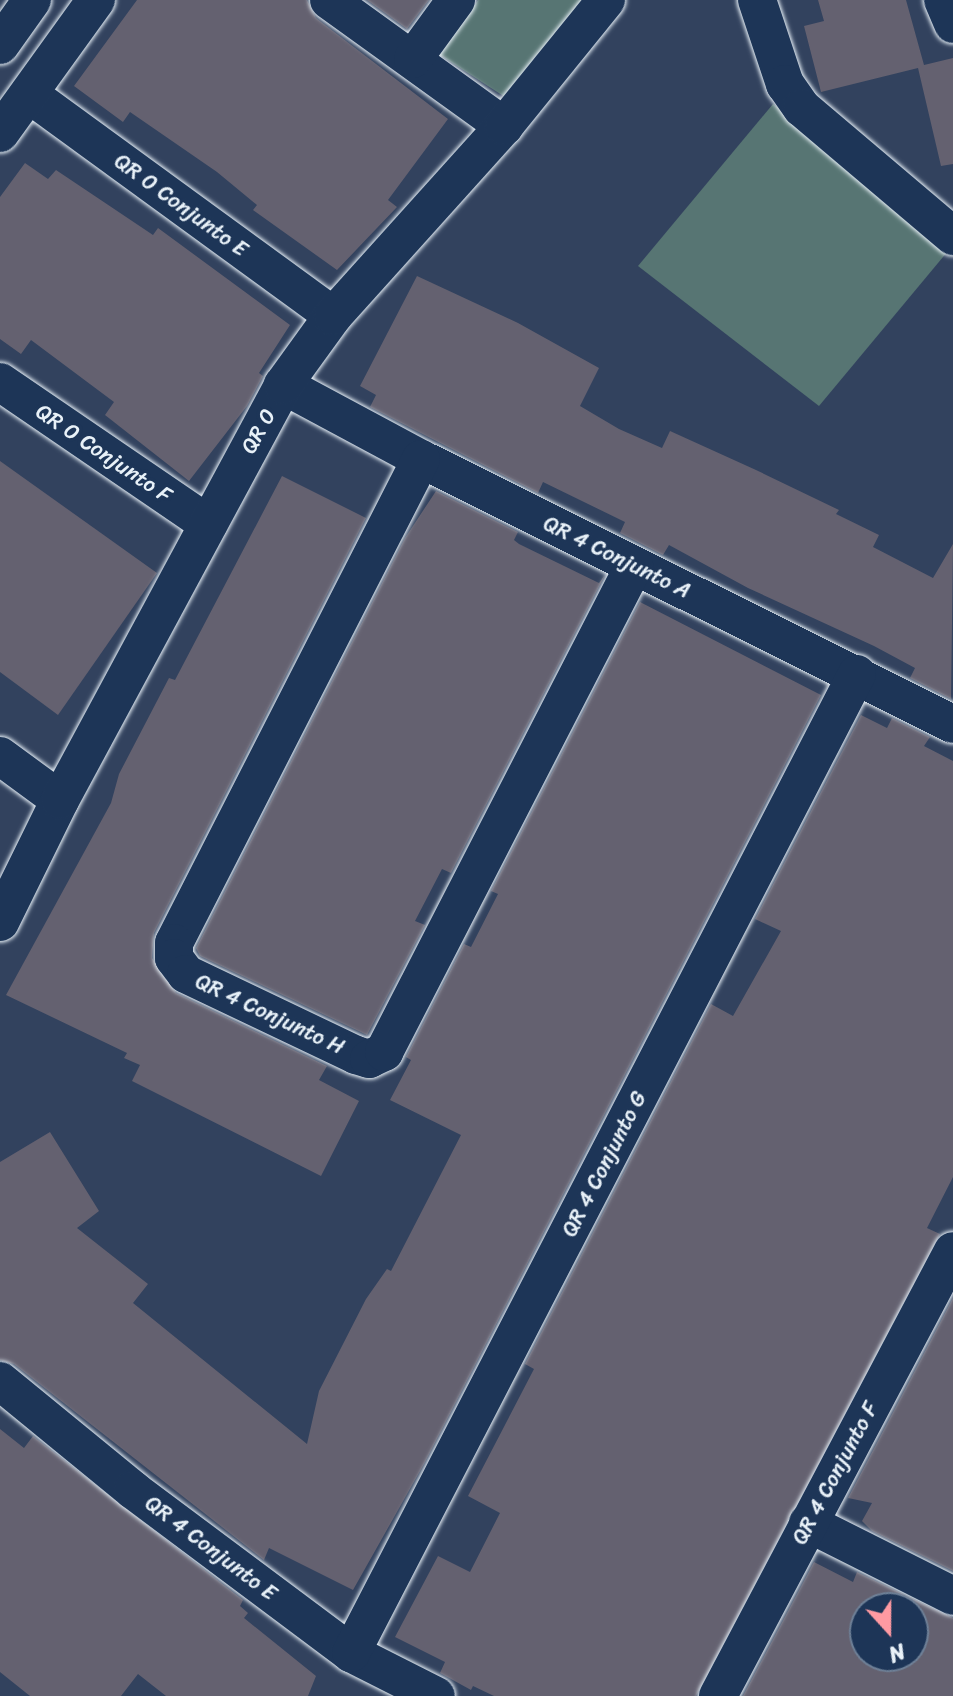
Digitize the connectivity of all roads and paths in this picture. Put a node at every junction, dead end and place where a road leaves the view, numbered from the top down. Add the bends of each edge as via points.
1 (32, 0) edge
2 (96, 0) edge
3 (329, 0) edge
4 (456, 0) edge
5 (606, 0) edge
6 (757, 0) edge
7 (943, 0) edge
8 (953, 24) edge
9 (0, 45) edge
10 (413, 59) junction
11 (29, 94) junction
12 (504, 126) junction
13 (0, 133) edge
14 (953, 236) edge
15 (333, 316) junction
16 (0, 382) edge
17 (283, 385) junction
18 (421, 459) junction
19 (208, 524) junction
20 (634, 566) junction
21 (857, 674) junction
22 (953, 724) edge
23 (0, 756) edge
24 (60, 800) junction
25 (0, 922) edge
26 (953, 1251) edge
27 (0, 1381) edge
28 (808, 1523) junction
29 (953, 1596) edge
30 (351, 1653) junction
31 (436, 1696) edge
32 (718, 1696) edge

1 - 9 street
2 - 11 street
3 - 10 street
4 - 10 street
5 - 12 street, QR 0
6 - 14 street via 785,84 802,108
7 - 8 street
10 - 12 street
11 - 13 street
11 - 15 street, QR 0 Conjunto E
12 - 15 street, QR 0
15 - 17 street, QR 0
16 - 19 street, QR 0 Conjunto F
17 - 18 street, QR 4 Conjunto A
17 - 19 street, QR 0
18 - 20 street, QR 4 Conjunto A
18 - 20 street, QR 4 Conjunto H via 174,943 174,958 186,974 356,1055 369,1059 384,1052
19 - 24 street, QR 0
20 - 21 street, QR 4 Conjunto A
21 - 22 street, QR 4 Conjunto A
21 - 30 street, QR 4 Conjunto G
23 - 24 street
24 - 25 street, QR 0
26 - 28 street, QR 4 Conjunto F
27 - 30 street, QR 4 Conjunto E via 133,1490
28 - 29 street
28 - 32 street, QR 4 Conjunto F
30 - 31 street, QR 4 Conjunto E

